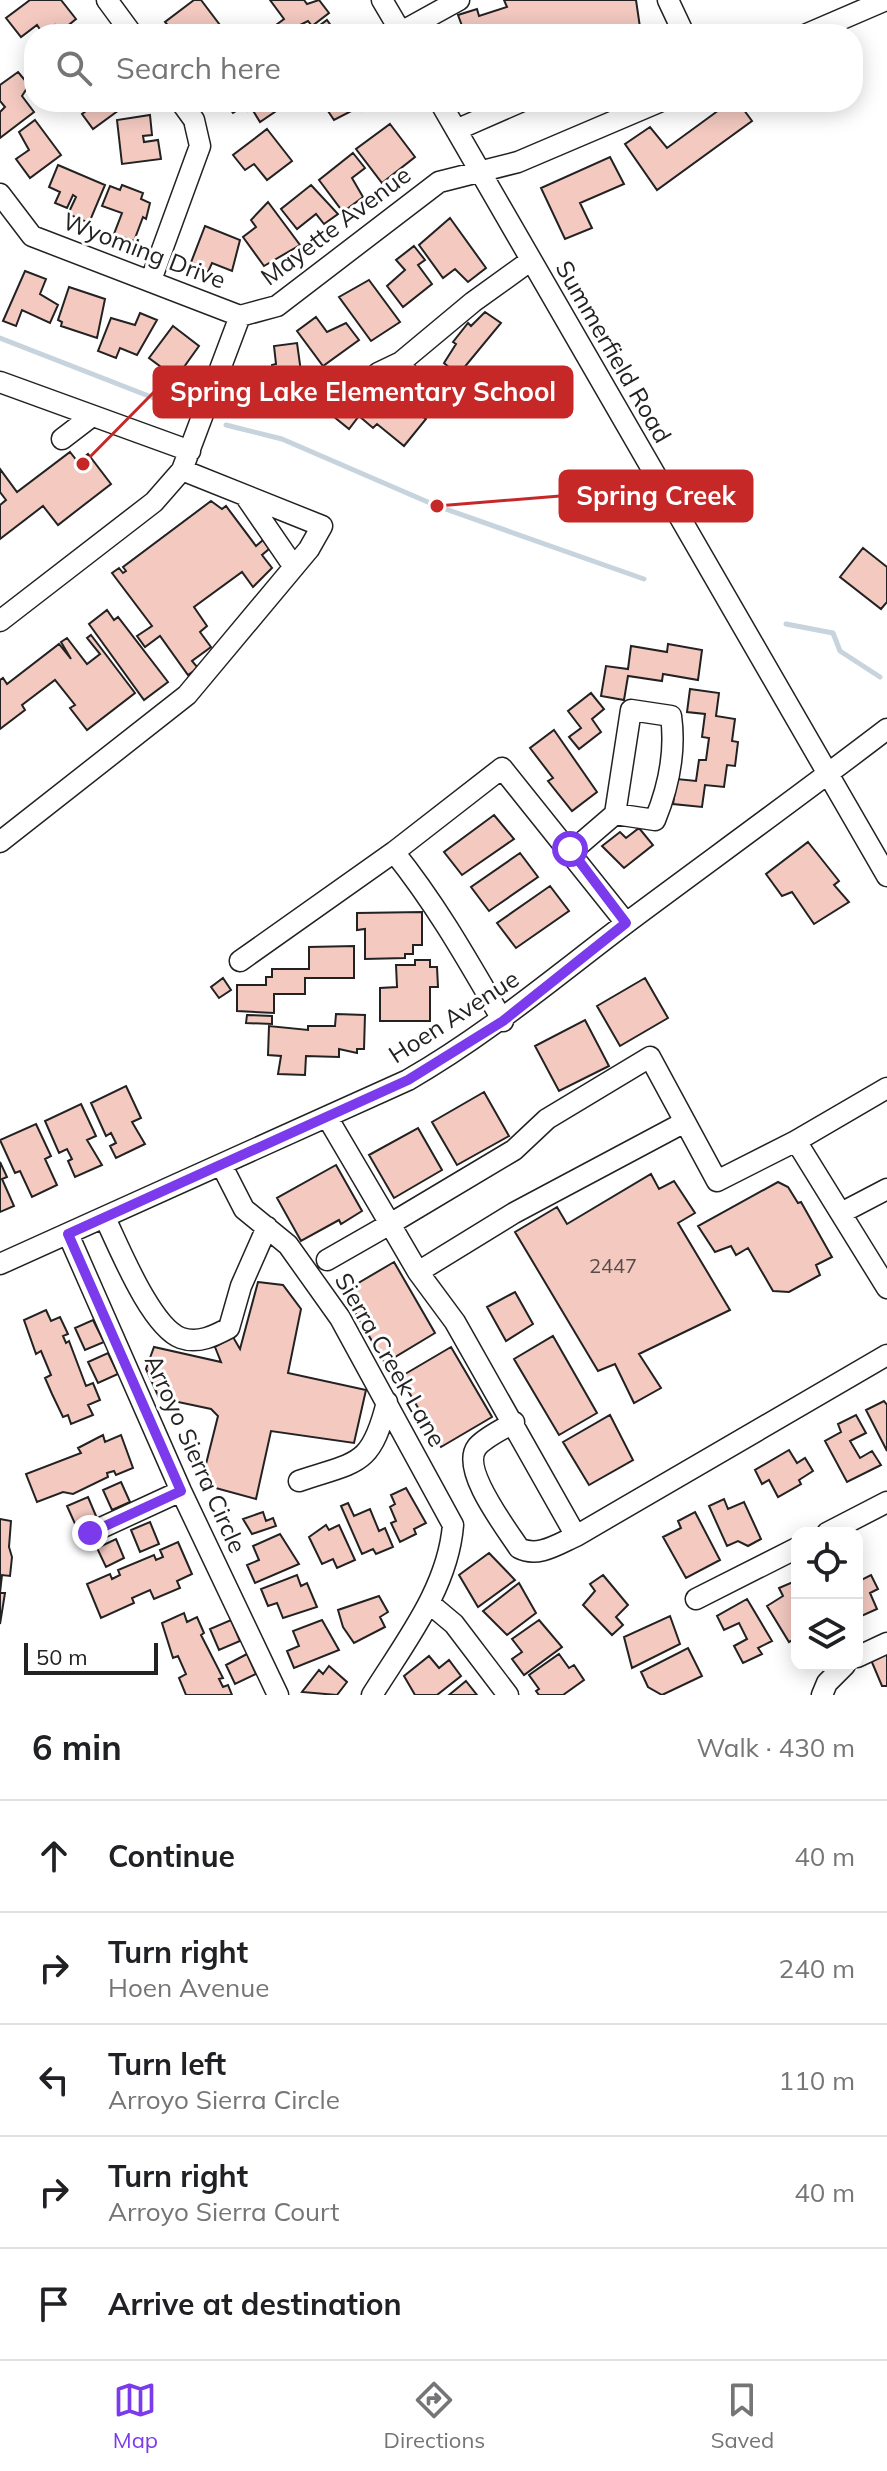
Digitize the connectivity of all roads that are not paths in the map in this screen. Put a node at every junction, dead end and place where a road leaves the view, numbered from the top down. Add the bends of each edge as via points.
1 (107, 0) edge
2 (382, 0) edge
3 (459, 0) edge
4 (668, 0) edge
5 (886, 1) edge
6 (125, 24) edge
7 (396, 24) edge
8 (417, 24) edge
9 (679, 24) edge
10 (831, 24) edge
11 (188, 112) edge
12 (446, 112) edge
13 (497, 112) edge
14 (636, 112) edge
15 (456, 130) junction
16 (480, 174) junction
17 (0, 194) edge
18 (530, 261) junction
19 (151, 280) junction
20 (240, 316) junction
21 (401, 362) junction
22 (378, 373) dead end
23 (0, 382) edge
24 (432, 395) dead end
25 (92, 416) junction
26 (62, 439) dead end
27 (186, 460) junction
28 (246, 497) junction
29 (294, 567) junction
30 (0, 621) edge
31 (887, 729) edge
32 (827, 773) junction
33 (615, 814) junction
34 (0, 842) edge
35 (572, 851) junction
36 (394, 852) junction
37 (887, 876) edge
38 (626, 923) junction
39 (240, 961) dead end
40 (503, 1021) junction
41 (887, 1088) edge
42 (327, 1117) junction
43 (683, 1123) junction
44 (796, 1141) junction
45 (222, 1166) junction
46 (887, 1189) edge
47 (843, 1212) junction
48 (105, 1218) junction
49 (390, 1224) junction
50 (267, 1227) junction
51 (68, 1234) junction
52 (327, 1260) dead end
53 (0, 1264) edge
54 (418, 1272) junction
55 (887, 1288) edge
56 (887, 1355) edge
57 (387, 1402) junction
58 (514, 1422) junction
59 (299, 1481) dead end
60 (181, 1491) junction
61 (887, 1502) edge
62 (839, 1527) edge
63 (90, 1533) dead end
64 (576, 1536) junction
65 (791, 1551) edge
66 (696, 1599) dead end
67 (429, 1603) junction
68 (887, 1643) edge
69 (863, 1654) edge
70 (839, 1671) edge
71 (278, 1695) edge
72 (372, 1695) edge
73 (508, 1695) edge
74 (822, 1695) edge

1 - 6 street
2 - 7 street
3 - 8 street
4 - 9 street
5 - 10 street
11 - 19 street via 200,146
12 - 15 street, Summerfield Road
13 - 15 street
14 - 16 street, Mayette Avenue
15 - 16 street, Summerfield Road
16 - 18 street, Summerfield Road
16 - 20 street, Mayette Avenue via 439,182 277,306
17 - 19 street, Wyoming Drive via 32,236
18 - 21 street
18 - 32 street, Summerfield Road
19 - 20 street, Wyoming Drive
20 - 27 street
21 - 22 street
21 - 24 street
23 - 25 street
25 - 26 street
25 - 27 street
27 - 28 street
27 - 30 street via 154,502
28 - 29 street
28 - 29 street via 322,526
29 - 34 street via 187,695
31 - 32 street, Hoen Avenue
32 - 37 street, Summerfield Road
32 - 38 street, Hoen Avenue
33 - 33 street via 655,820 668,788 671,716 631,710
33 - 35 street
35 - 36 street via 502,768
35 - 38 street
36 - 39 street
36 - 40 street via 445,920
38 - 40 street, Hoen Avenue
40 - 42 street, Hoen Avenue via 408,1080
41 - 44 street
42 - 45 street, Hoen Avenue
42 - 49 street
43 - 44 street via 717,1181
43 - 49 street via 650,1057 547,1119 514,1150
43 - 54 street via 514,1213
44 - 47 street
45 - 48 street, Hoen Avenue
45 - 50 street, Sierra Creek Lane via 244,1209
46 - 47 street
47 - 55 street
48 - 50 street via 166,1328 197,1341 229,1328
48 - 51 street, Hoen Avenue
49 - 52 street
49 - 54 street
50 - 57 street, Sierra Creek Lane via 288,1245 340,1318
51 - 53 street, Hoen Avenue
51 - 60 street, Arroyo Sierra Circle
54 - 58 street via 455,1322
56 - 64 street
57 - 59 street via 378,1439 368,1453
57 - 67 street, Sierra Creek Lane via 453,1525 451,1555
58 - 64 street
58 - 64 street via 478,1446 473,1456 483,1490 519,1548 527,1552
60 - 63 street
60 - 71 street, Arroyo Sierra Circle
61 - 62 street
65 - 66 street
67 - 72 street, Sierra Creek Lane
67 - 73 street via 454,1624
68 - 69 street
70 - 74 street

